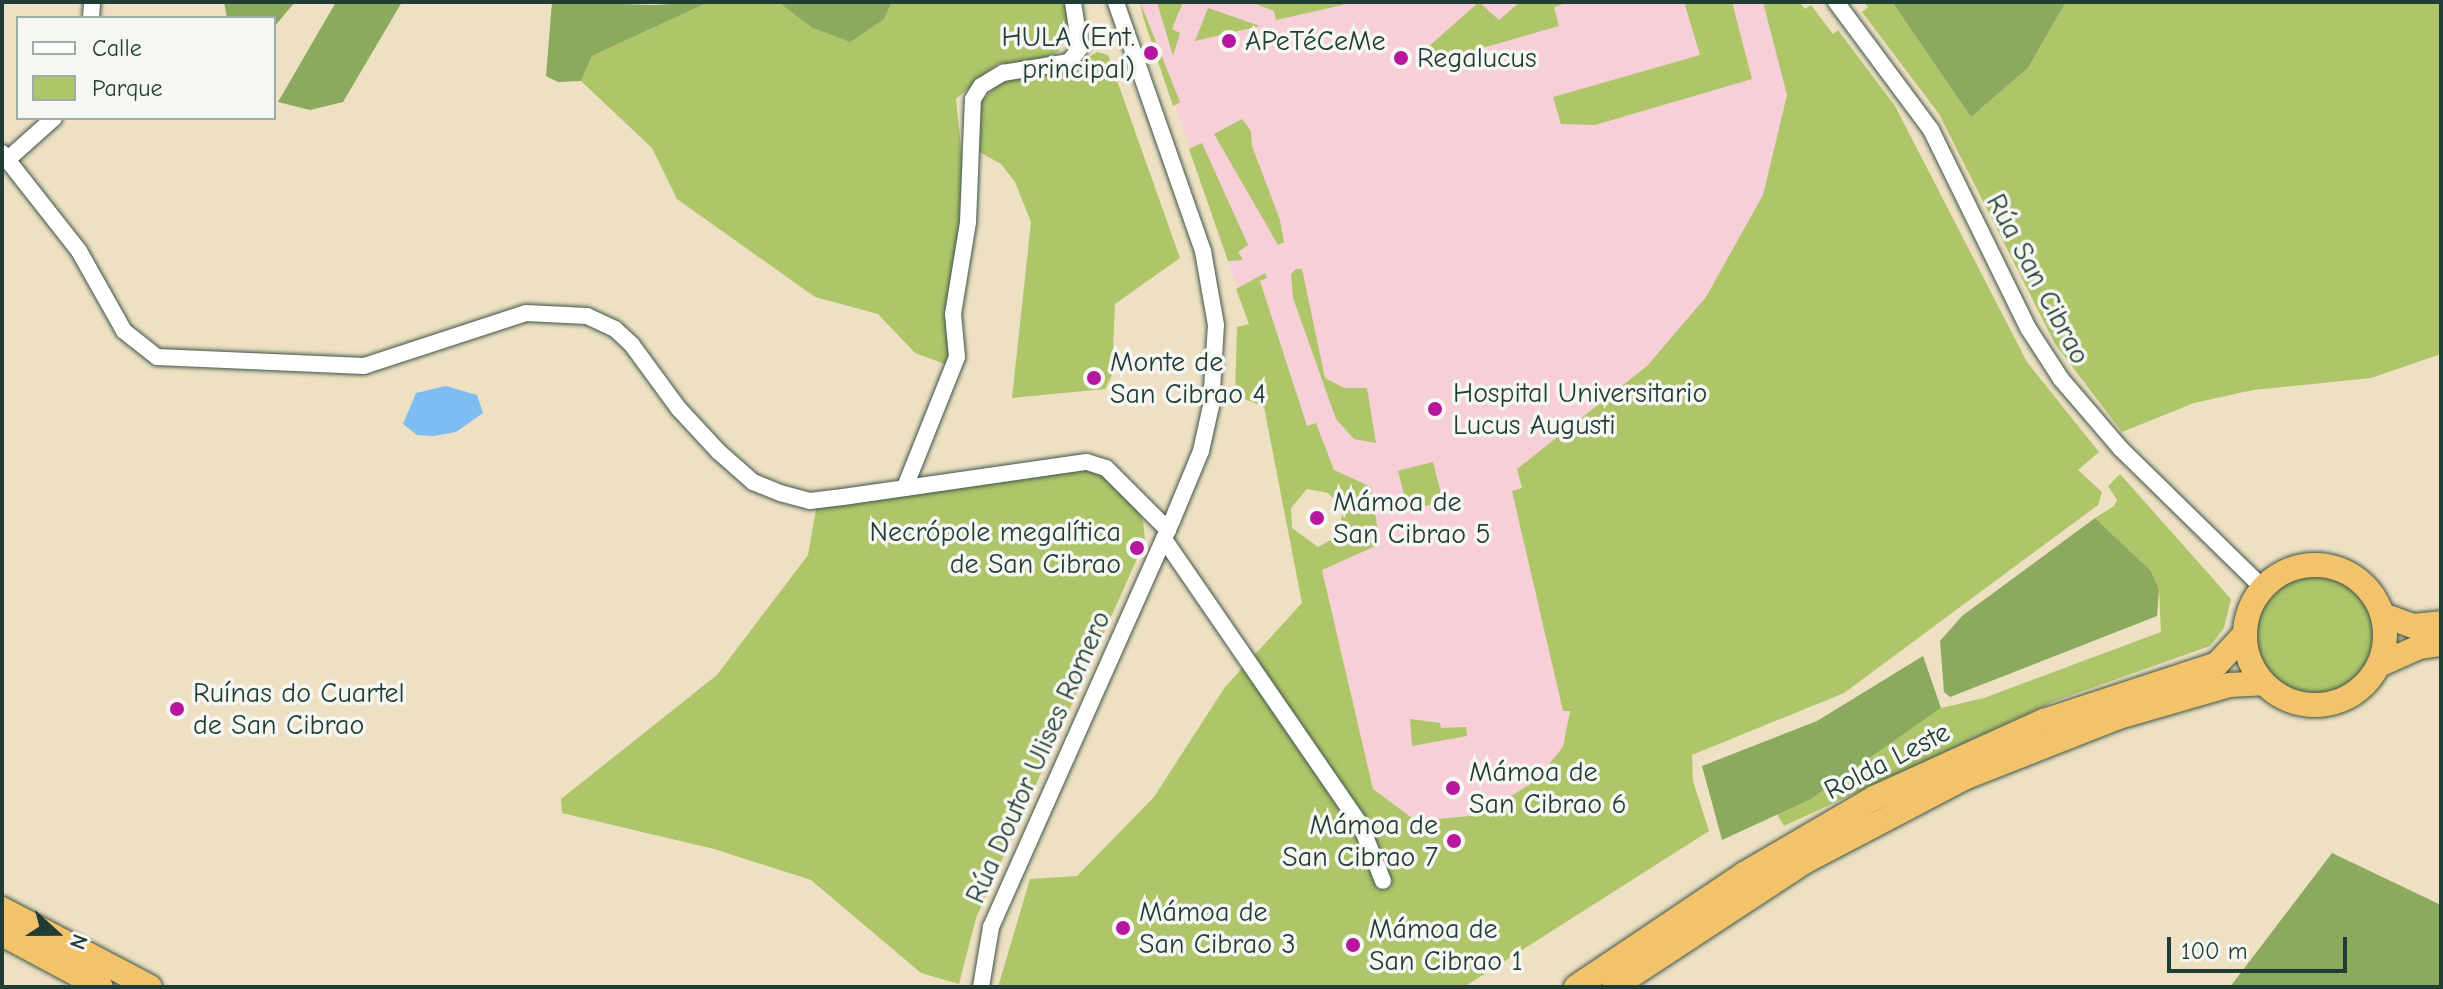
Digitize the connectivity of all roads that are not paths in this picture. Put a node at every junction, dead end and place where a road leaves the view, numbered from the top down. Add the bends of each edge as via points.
1 (1073, 2) edge
2 (1116, 2) edge
3 (1836, 2) edge
4 (51, 120) edge
5 (4, 157) edge
6 (905, 487) junction
7 (1166, 534) junction
8 (2263, 588) junction
9 (2383, 615) junction
10 (2441, 623) edge
11 (2245, 634) junction
12 (2441, 644) edge
13 (2379, 665) junction
14 (2263, 683) junction
15 (1383, 881) dead end
16 (2, 909) edge
17 (2, 934) edge
18 (101, 987) edge
19 (150, 987) edge
20 (981, 987) edge
21 (1576, 987) edge
22 (1614, 987) edge

1 - 6 street via 1080,48 1069,62 1003,73 981,86 973,99 968,222 953,314 957,357
2 - 7 street, Rúa Doutor Ulises Romero via 1203,251 1216,325 1211,406 1201,451
3 - 8 street, Rúa San Cibrao via 1931,130 2028,328 2061,379 2121,449
4 - 5 street
5 - 6 street via 79,251 124,331 157,357 364,366 526,313 587,316 615,329 632,345 679,409 753,482 810,501
6 - 7 street via 1087,462 1106,468
7 - 15 street via 1361,826
7 - 20 street, Rúa Doutor Ulises Romero via 991,927
8 - 9 highway via 2299,567 2341,569 2359,580
8 - 11 highway, Rolda Leste
9 - 10 highway via 2413,626
9 - 13 highway
11 - 14 highway via 2253,668
11 - 21 highway, Rolda Leste via 2217,664 2054,717 1874,798 1744,874
12 - 13 highway via 2408,650
13 - 14 highway via 2361,688 2335,703 2296,703
14 - 22 highway, Rolda Leste via 2230,685 2119,717 1964,778 1804,862
16 - 19 highway
17 - 18 highway

